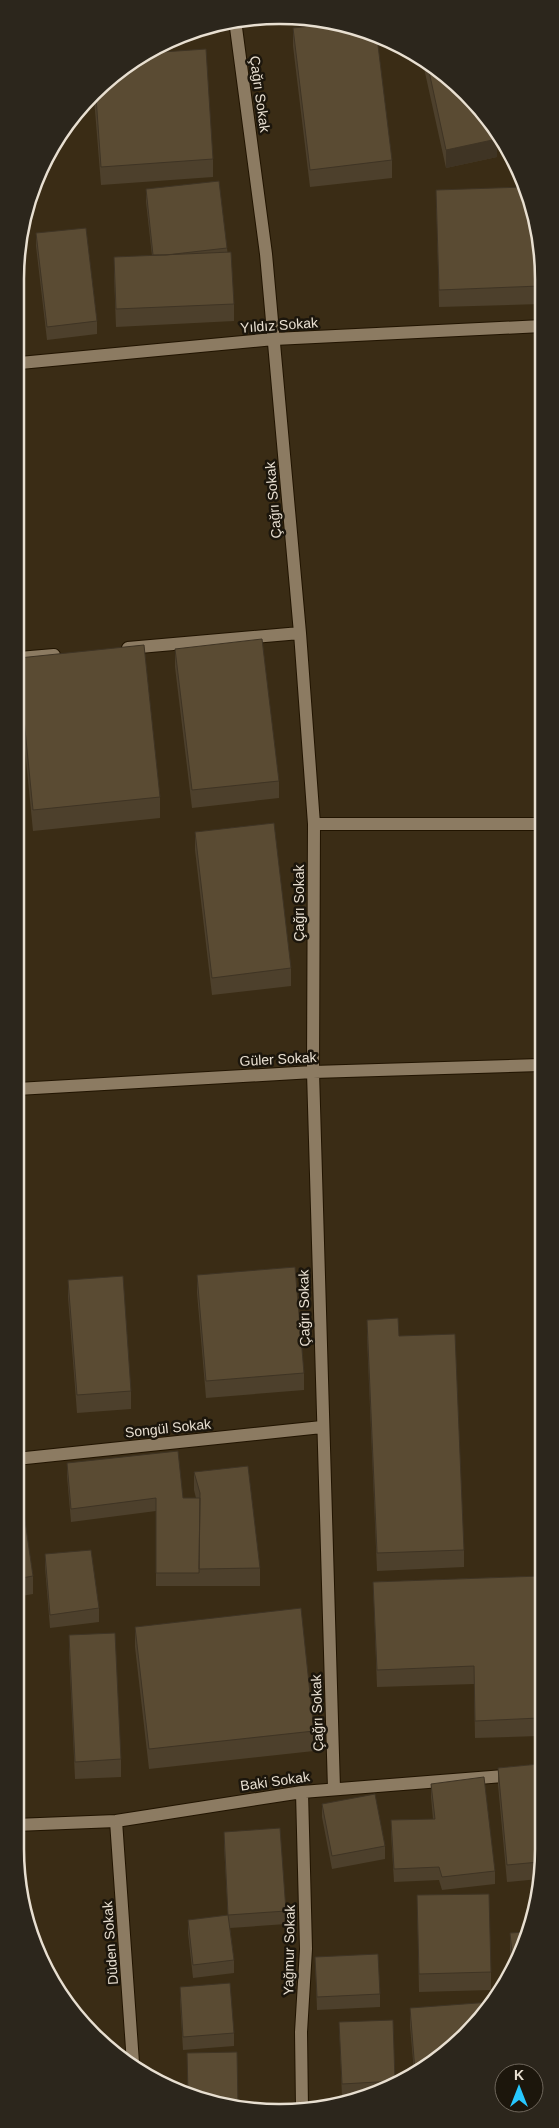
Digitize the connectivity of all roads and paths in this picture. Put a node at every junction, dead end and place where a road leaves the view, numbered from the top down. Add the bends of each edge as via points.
1 (236, 28) edge
2 (535, 326) edge
3 (274, 339) junction
4 (24, 363) edge
5 (300, 634) junction
6 (116, 650) edge
7 (67, 654) edge
8 (24, 658) edge
9 (314, 824) junction
10 (535, 824) edge
11 (535, 1065) edge
12 (313, 1072) junction
13 (24, 1089) edge
14 (322, 1427) junction
15 (24, 1458) edge
16 (529, 1774) edge
17 (334, 1789) junction
18 (302, 1792) junction
19 (116, 1821) junction
20 (24, 1825) edge
21 (134, 2058) edge
22 (302, 2103) edge

1 - 3 street, Çağrı Sokak
2 - 3 street, Yıldız Sokak
3 - 4 street, Yıldız Sokak
3 - 5 street, Çağrı Sokak
5 - 6 street
5 - 9 street, Çağrı Sokak
7 - 8 street
9 - 10 street
9 - 12 street, Çağrı Sokak
11 - 12 street, Güler Sokak
12 - 13 street, Güler Sokak
12 - 14 street, Çağrı Sokak
14 - 15 street, Songül Sokak
14 - 17 street, Çağrı Sokak
16 - 17 street, Baki Sokak
17 - 18 street, Baki Sokak
18 - 19 street, Baki Sokak
18 - 22 street, Yağmur Sokak via 306,1949 301,2032
19 - 20 street, Baki Sokak
19 - 21 street, Düden Sokak

